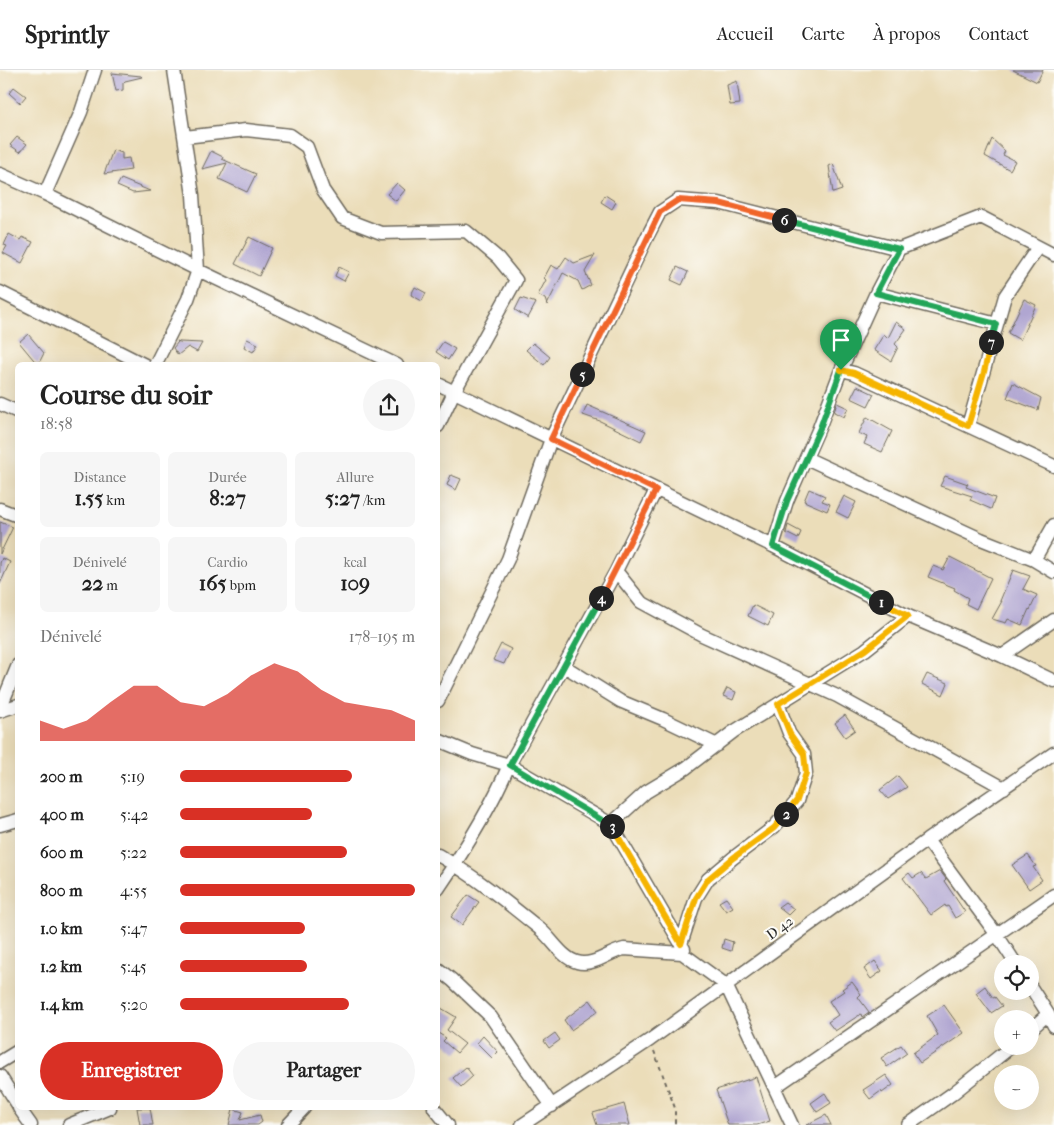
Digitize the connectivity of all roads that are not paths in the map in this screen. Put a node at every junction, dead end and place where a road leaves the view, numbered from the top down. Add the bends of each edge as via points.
1 (95, 70) edge
2 (174, 70) edge
3 (184, 136) junction
4 (0, 174) edge
5 (44, 194) junction
6 (1038, 247) junction
7 (899, 249) junction
8 (1054, 255) edge
9 (198, 270) junction
10 (0, 292) edge
11 (876, 293) junction
12 (996, 324) junction
13 (139, 362) edge
14 (156, 362) edge
15 (391, 362) edge
16 (841, 370) junction
17 (440, 385) edge
18 (454, 392) junction
19 (0, 404) edge
20 (15, 411) edge
21 (440, 422) edge
22 (968, 426) junction
23 (551, 439) junction
24 (806, 458) junction
25 (1054, 466) edge
26 (656, 490) junction
27 (0, 509) edge
28 (15, 515) edge
29 (1054, 526) edge
30 (773, 546) junction
31 (1034, 560) junction
32 (616, 571) junction
33 (1054, 572) edge
34 (908, 616) junction
35 (1054, 620) edge
36 (1002, 656) junction
37 (564, 666) junction
38 (15, 672) edge
39 (1054, 681) edge
40 (810, 684) junction
41 (440, 697) edge
42 (778, 704) junction
43 (15, 706) edge
44 (0, 710) edge
45 (440, 741) edge
46 (717, 745) junction
47 (1054, 752) edge
48 (510, 765) junction
49 (1004, 788) junction
50 (15, 821) edge
51 (611, 824) junction
52 (0, 825) edge
53 (927, 840) junction
54 (440, 856) edge
55 (455, 864) junction
56 (440, 886) edge
57 (1054, 895) edge
58 (997, 935) junction
59 (681, 944) junction
60 (1010, 955) edge
61 (690, 958) junction
62 (440, 971) edge
63 (726, 985) junction
64 (1039, 1000) edge
65 (1048, 1014) junction
66 (1039, 1022) edge
67 (1054, 1026) edge
68 (15, 1053) edge
69 (1001, 1055) edge
70 (0, 1062) edge
71 (0, 1076) edge
72 (775, 1087) junction
73 (15, 1101) edge
74 (552, 1106) junction
75 (21, 1110) edge
76 (105, 1110) edge
77 (298, 1110) edge
78 (436, 1110) edge
79 (30, 1125) edge
80 (69, 1125) edge
81 (288, 1125) edge
82 (448, 1125) edge
83 (522, 1125) edge
84 (792, 1125) edge
85 (908, 1125) edge

1 - 5 street via 81,112
2 - 3 street
3 - 9 street via 193,194
3 - 18 street via 246,130 290,135 307,147 323,190 342,218 382,233 466,231 498,258 516,280
4 - 5 street
5 - 9 street
6 - 7 street via 981,217
6 - 8 street
6 - 12 street via 1005,296
7 - 11 street
7 - 23 street via 719,203 678,200 660,212 649,232
9 - 14 street via 188,299
9 - 15 street
10 - 13 street
11 - 12 street
11 - 16 street
12 - 22 street
16 - 22 street via 854,373
16 - 24 street
17 - 18 street
18 - 21 street
18 - 23 street
19 - 20 street
22 - 25 street
23 - 26 street
23 - 41 street via 508,559
24 - 30 street via 787,501
24 - 31 street
26 - 30 street
26 - 32 street
27 - 28 street
29 - 31 street
30 - 34 street
31 - 33 street
32 - 37 street
32 - 40 street via 641,602 702,635
34 - 36 street
34 - 40 street via 865,650
35 - 36 street
36 - 39 street
37 - 46 street via 620,701
37 - 48 street
38 - 44 street
40 - 42 street
40 - 49 street
42 - 46 street
42 - 59 street via 790,734 804,754 806,773 797,800 774,828 708,879 696,898
43 - 44 street
45 - 48 street
46 - 51 street via 646,792
47 - 49 street, D 42 / D 42
48 - 51 street
48 - 55 street
49 - 53 street, D 42 / D 42
50 - 52 street
51 - 59 street
53 - 58 street
53 - 63 street, D 42 / D 42
54 - 55 street
55 - 56 street
55 - 61 street via 579,963 596,961 624,949 677,952
57 - 58 street
58 - 60 street
58 - 72 street
59 - 61 street
61 - 63 street
62 - 74 street via 491,1017
63 - 72 street
63 - 74 street, D 42 / D 42
64 - 65 street
65 - 66 street
65 - 67 street
68 - 70 street
69 - 85 street
71 - 73 street
72 - 84 street
74 - 83 street, D 42 / D 42
75 - 79 street
76 - 80 street
77 - 81 street
78 - 82 street

